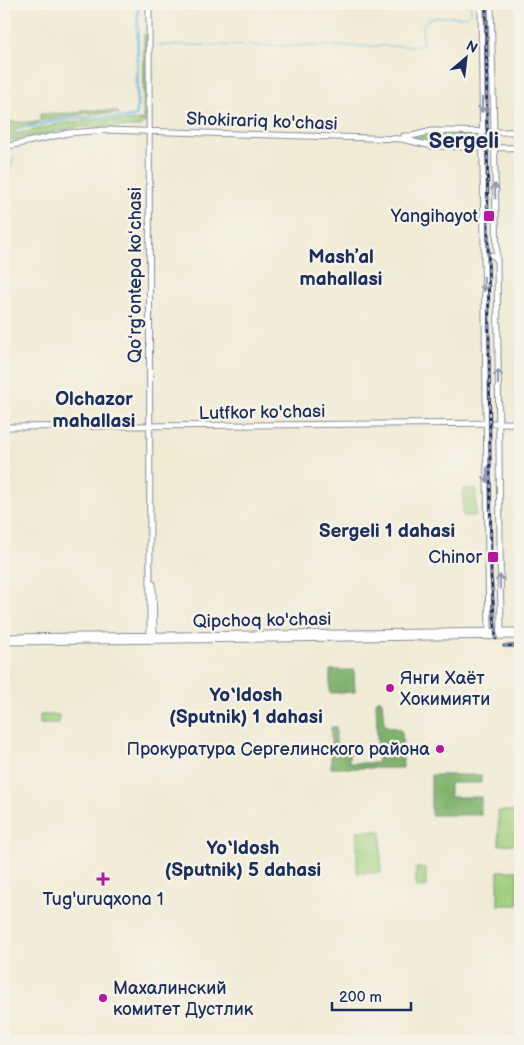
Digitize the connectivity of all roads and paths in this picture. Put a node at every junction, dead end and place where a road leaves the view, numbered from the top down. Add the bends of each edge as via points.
1 (150, 4) edge
2 (481, 4) edge
3 (491, 4) edge
4 (482, 53) junction
5 (492, 55) junction
6 (149, 130) junction
7 (494, 131) junction
8 (482, 132) junction
9 (520, 132) edge
10 (4, 145) edge
11 (482, 147) junction
12 (494, 148) junction
13 (520, 148) edge
14 (484, 259) junction
15 (497, 259) junction
16 (498, 400) junction
17 (486, 401) junction
18 (498, 424) junction
19 (520, 424) edge
20 (486, 425) junction
21 (151, 428) junction
22 (4, 429) edge
23 (486, 448) junction
24 (498, 448) junction
25 (487, 511) junction
26 (499, 511) junction
27 (520, 631) edge
28 (489, 634) junction
29 (501, 634) junction
30 (520, 636) edge
31 (4, 637) edge
32 (152, 637) junction
33 (4, 642) edge

1 - 6 main road, Qoʻrgʻontepa koʻchasi
2 - 4 main road
3 - 5 main road
4 - 5 main road
4 -> 8 main road
5 - 7 main road
6 - 8 main road, Shokirariq ko'chasi via 403,136 432,131
6 - 10 main road, Shokirariq ko'chasi via 82,128
6 - 11 main road, Shokirariq ko'chasi via 402,139 432,146
6 - 21 main road, Qoʻrgʻontepa koʻchasi
7 - 8 main road, Shokirariq ko'chasi
7 - 9 main road, Shokirariq ko'chasi
7 - 12 main road
8 - 11 main road
11 - 12 main road, Shokirariq ko'chasi
11 - 14 main road
12 - 13 main road, Shokirariq ko'chasi
15 -> 12 main road
14 - 15 main road via 488,255
14 -> 17 main road
16 -> 15 main road
16 - 17 main road via 492,404
16 - 18 main road
17 - 20 main road
18 - 19 main road, Lutfkor ko'chasi
18 - 20 main road, Lutfkor ko'chasi
18 - 24 main road
20 - 21 main road, Lutfkor ko'chasi
20 - 23 main road
21 - 22 main road, Lutfkor ko'chasi
21 - 32 main road, Qoʻrgʻontepa koʻchasi
23 - 24 main road via 493,445
23 -> 25 main road
24 - 26 main road
25 - 26 main road
25 - 28 main road
29 -> 26 main road
27 - 29 main road, Qipchoq ko'chasi
28 - 29 main road, Qipchoq ko'chasi
28 - 32 main road, Qipchoq ko'chasi
29 - 30 main road, Qipchoq ko'chasi
31 - 32 main road, Qipchoq ko'chasi
32 - 33 main road, Qipchoq ko'chasi

